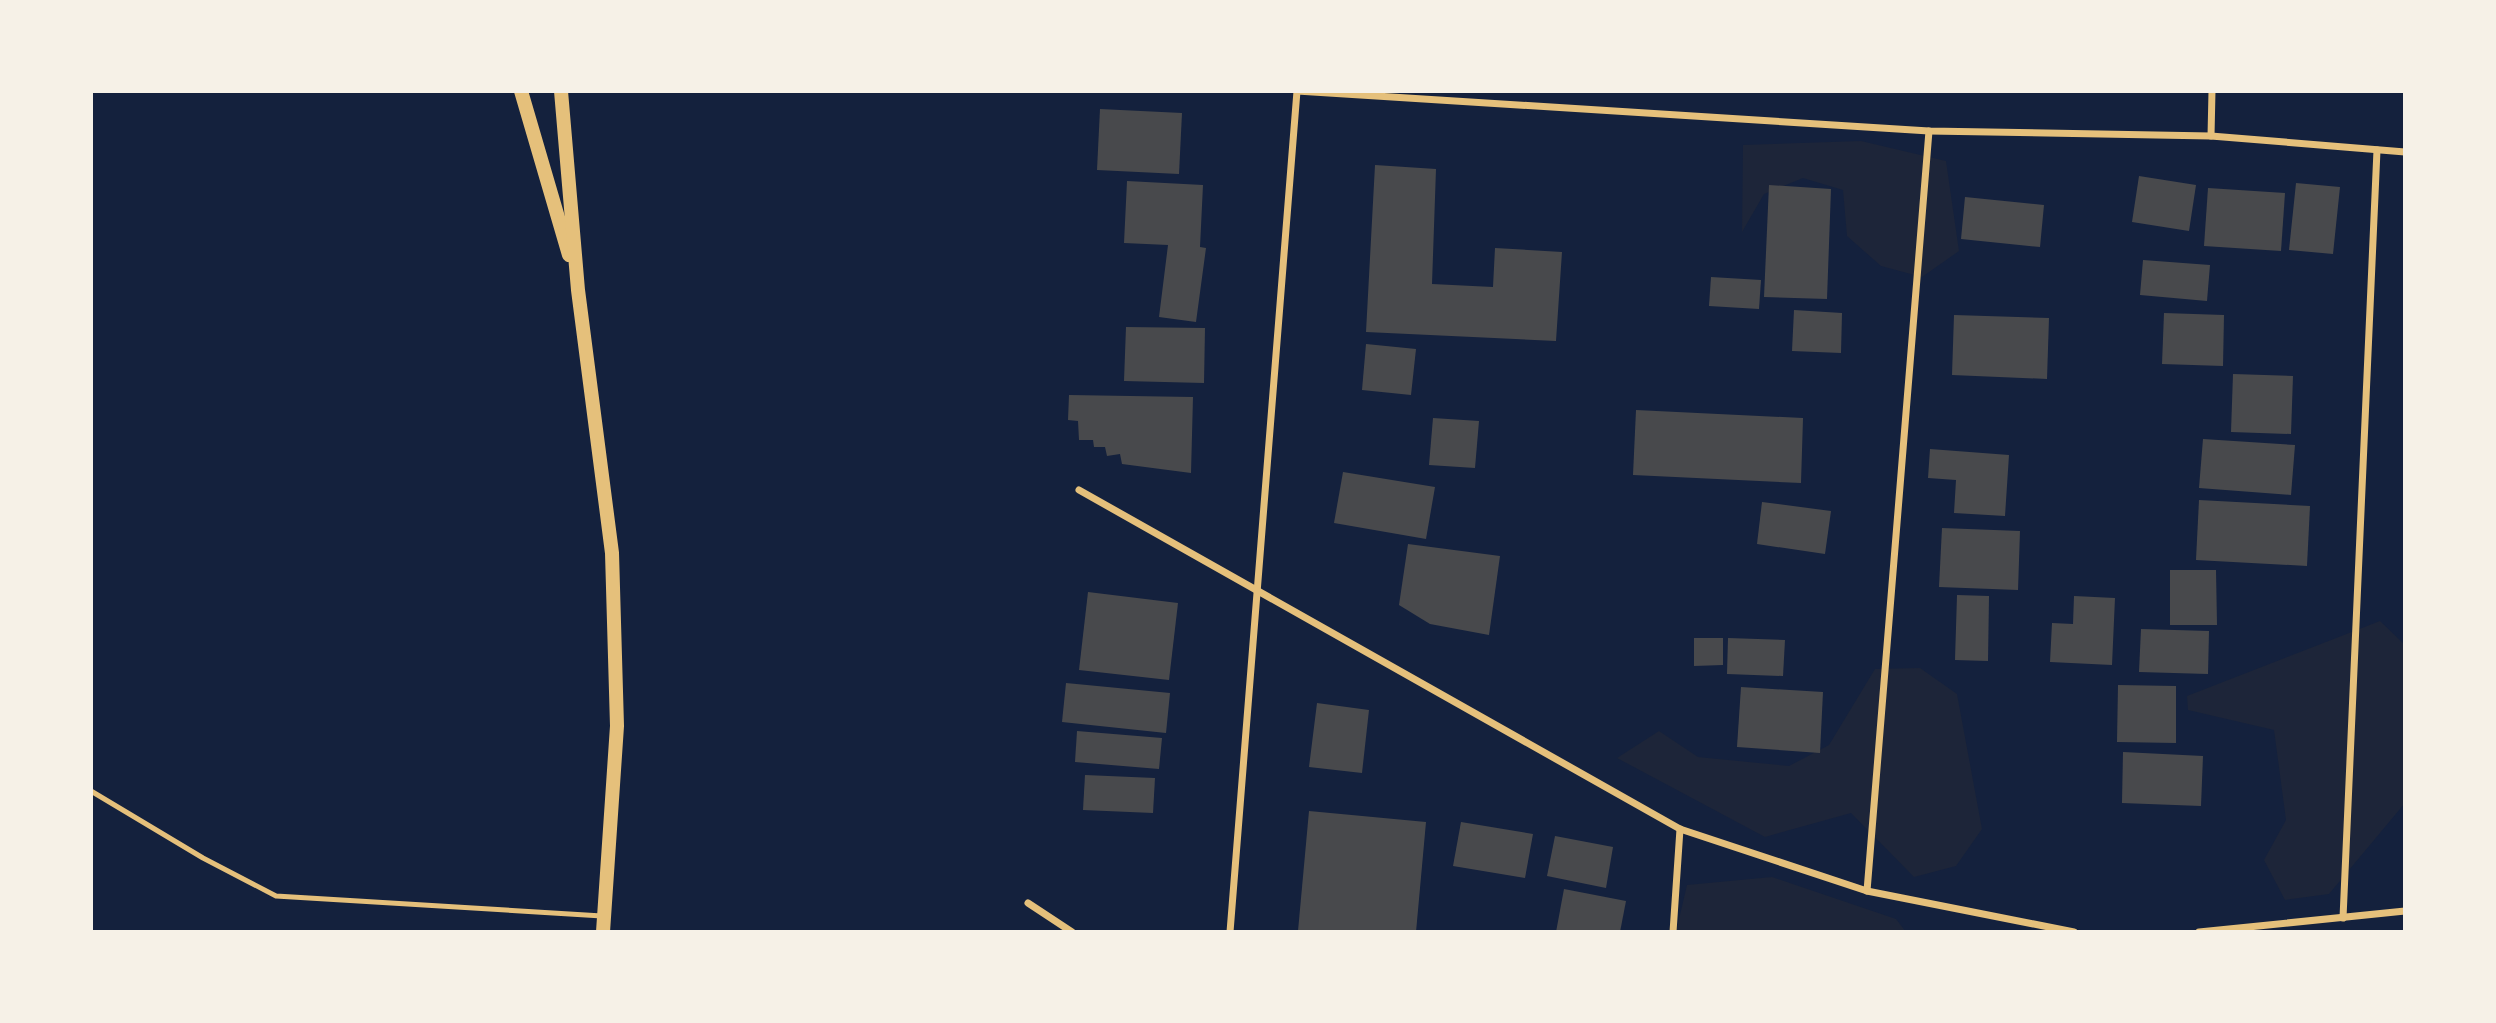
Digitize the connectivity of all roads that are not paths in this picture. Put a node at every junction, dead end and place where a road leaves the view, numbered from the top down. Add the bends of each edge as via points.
1 (521, 91) edge
2 (561, 91) edge
3 (1297, 91) edge
4 (2213, 91) edge
5 (1929, 131) junction
6 (2211, 136) junction
7 (2377, 150) junction
8 (2405, 152) edge
9 (578, 290) junction
10 (1079, 489) dead end
11 (1255, 592) junction
12 (91, 791) edge
13 (1680, 829) junction
14 (1867, 891) junction
15 (1028, 904) dead end
16 (2405, 911) edge
17 (606, 916) junction
18 (2343, 918) junction
19 (603, 932) edge
20 (1072, 932) edge
21 (1230, 932) edge
22 (1673, 932) edge
23 (2074, 932) edge
24 (2199, 932) edge

1 - 9 main road
2 - 9 main road
3 - 5 street
3 - 11 street
4 - 6 street
5 - 6 street
5 - 14 street
6 - 7 street
7 - 8 street
7 - 18 street
9 - 17 main road via 611,553 617,726
10 - 11 street
11 - 13 street
11 - 21 street
12 - 17 lane via 276,896
13 - 14 street
13 - 22 street
14 - 23 street
15 - 20 street
16 - 18 street
17 - 19 main road
18 - 24 street

